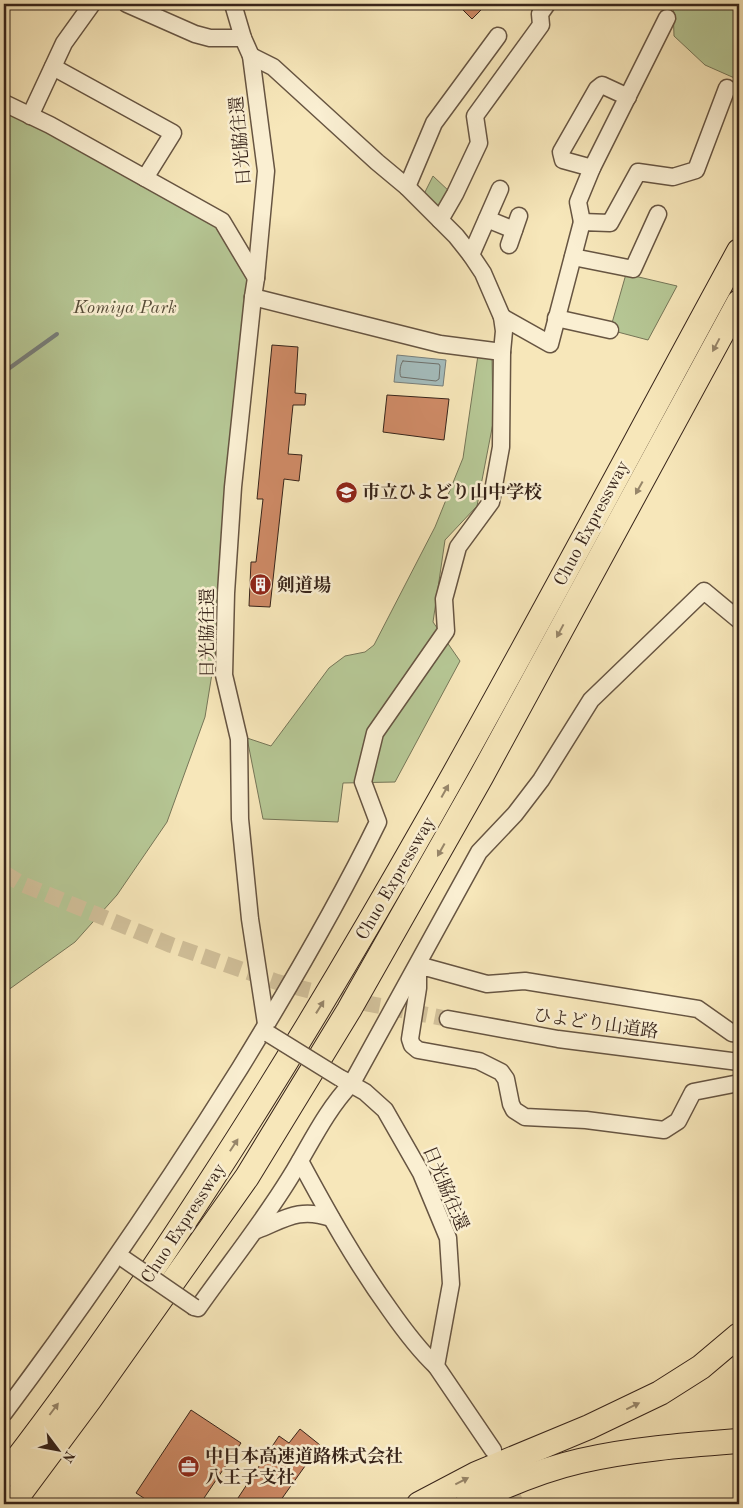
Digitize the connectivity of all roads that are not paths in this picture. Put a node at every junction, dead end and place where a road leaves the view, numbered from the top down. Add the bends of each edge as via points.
1 (92, 4) edge
2 (127, 4) edge
3 (233, 4) edge
4 (547, 4) edge
5 (667, 18) dead end
6 (498, 36) dead end
7 (243, 38) junction
8 (251, 56) junction
9 (53, 67) junction
10 (727, 88) dead end
11 (628, 97) junction
12 (4, 102) edge
13 (30, 116) junction
14 (592, 168) junction
15 (145, 178) junction
16 (407, 188) junction
17 (500, 189) dead end
18 (658, 214) dead end
19 (487, 219) junction
20 (440, 220) junction
21 (582, 222) junction
22 (514, 231) dead end
23 (739, 250) edge
24 (471, 255) junction
25 (573, 257) junction
26 (256, 278) junction
27 (253, 297) junction
28 (739, 302) edge
29 (502, 317) junction
30 (556, 318) junction
31 (610, 330) dead end
32 (502, 352) junction
33 (739, 620) edge
34 (418, 965) junction
35 (448, 1019) tunnel mouth
36 (267, 1030) junction
37 (739, 1034) edge
38 (739, 1062) edge
39 (346, 1081) junction
40 (739, 1083) edge
41 (300, 1162) junction
42 (331, 1218) junction
43 (257, 1230) junction
44 (121, 1257) junction
45 (161, 1300) junction
46 (739, 1335) edge
47 (436, 1366) junction
48 (4, 1413) edge
49 (739, 1441) edge
50 (493, 1450) dead end
51 (739, 1453) edge
52 (4, 1476) edge
53 (12, 1504) edge
54 (28, 1504) edge
55 (419, 1504) edge
56 (467, 1504) edge
57 (498, 1504) edge

1 - 9 street via 64,43
2 - 7 street via 195,34 210,38
3 - 7 street, 日光脇往還
4 - 20 street via 540,14 541,25 476,116 479,143
5 - 11 street
6 - 16 street via 434,122
7 - 8 street, 日光脇往還
8 - 16 street via 273,67
8 - 26 street, 日光脇往還 via 266,171
9 - 13 street
9 - 15 street via 173,133
10 - 21 street via 696,170 673,177 638,172 610,223
11 - 14 street
11 - 14 street via 602,85 597,89 561,152 563,160
12 - 13 street
13 - 15 street
14 - 21 street via 578,202
15 - 26 street via 222,221
16 - 20 street
17 - 19 street
18 - 25 street via 633,269
19 - 22 street
19 - 24 street
20 - 24 street
21 - 25 street
52 -> 23 highway, Chuo Expressway via 166,1251 252,1119 337,979 463,759
24 - 29 street
25 - 30 street
26 - 27 street, 日光脇往還
27 - 32 street via 440,344
27 - 36 street, 日光脇往還 via 232,497 224,675 239,739 240,819 250,919
28 -> 45 highway, Chuo Expressway via 481,778 349,1010 247,1177
29 - 30 street via 550,344
29 - 32 street
30 - 31 street
32 - 36 street via 501,446 492,502 458,547 444,599 446,631 374,733 363,782 378,822
33 - 34 street via 704,591 591,700 540,780 479,852
34 - 37 street via 487,984 525,981 698,1009 732,1033
34 - 39 street
34 - 40 street via 418,988 410,1038 412,1045 418,1050 479,1061 501,1072 514,1110 525,1117 586,1120 664,1130 678,1121 693,1092
35 - 38 street, ひよどり山道路 via 558,1039
36 - 39 street, 日光脇往還, bridge
36 - 44 street
39 - 41 street
39 - 47 street, 日光脇往還 via 377,1101 392,1121 421,1173 448,1238 451,1284
41 - 42 street
41 - 43 street
42 - 43 street via 303,1213
42 - 47 street via 369,1281 421,1352
43 - 44 street, bridge via 198,1308
44 - 48 street
45 - 53 highway, Chuo Expressway
45 - 54 highway
55 -> 46 highway via 476,1474 589,1427 660,1393 701,1367
47 - 50 street
49 - 56 highway via 655,1449 581,1461 509,1484
51 - 57 highway via 645,1462 590,1472 542,1485

